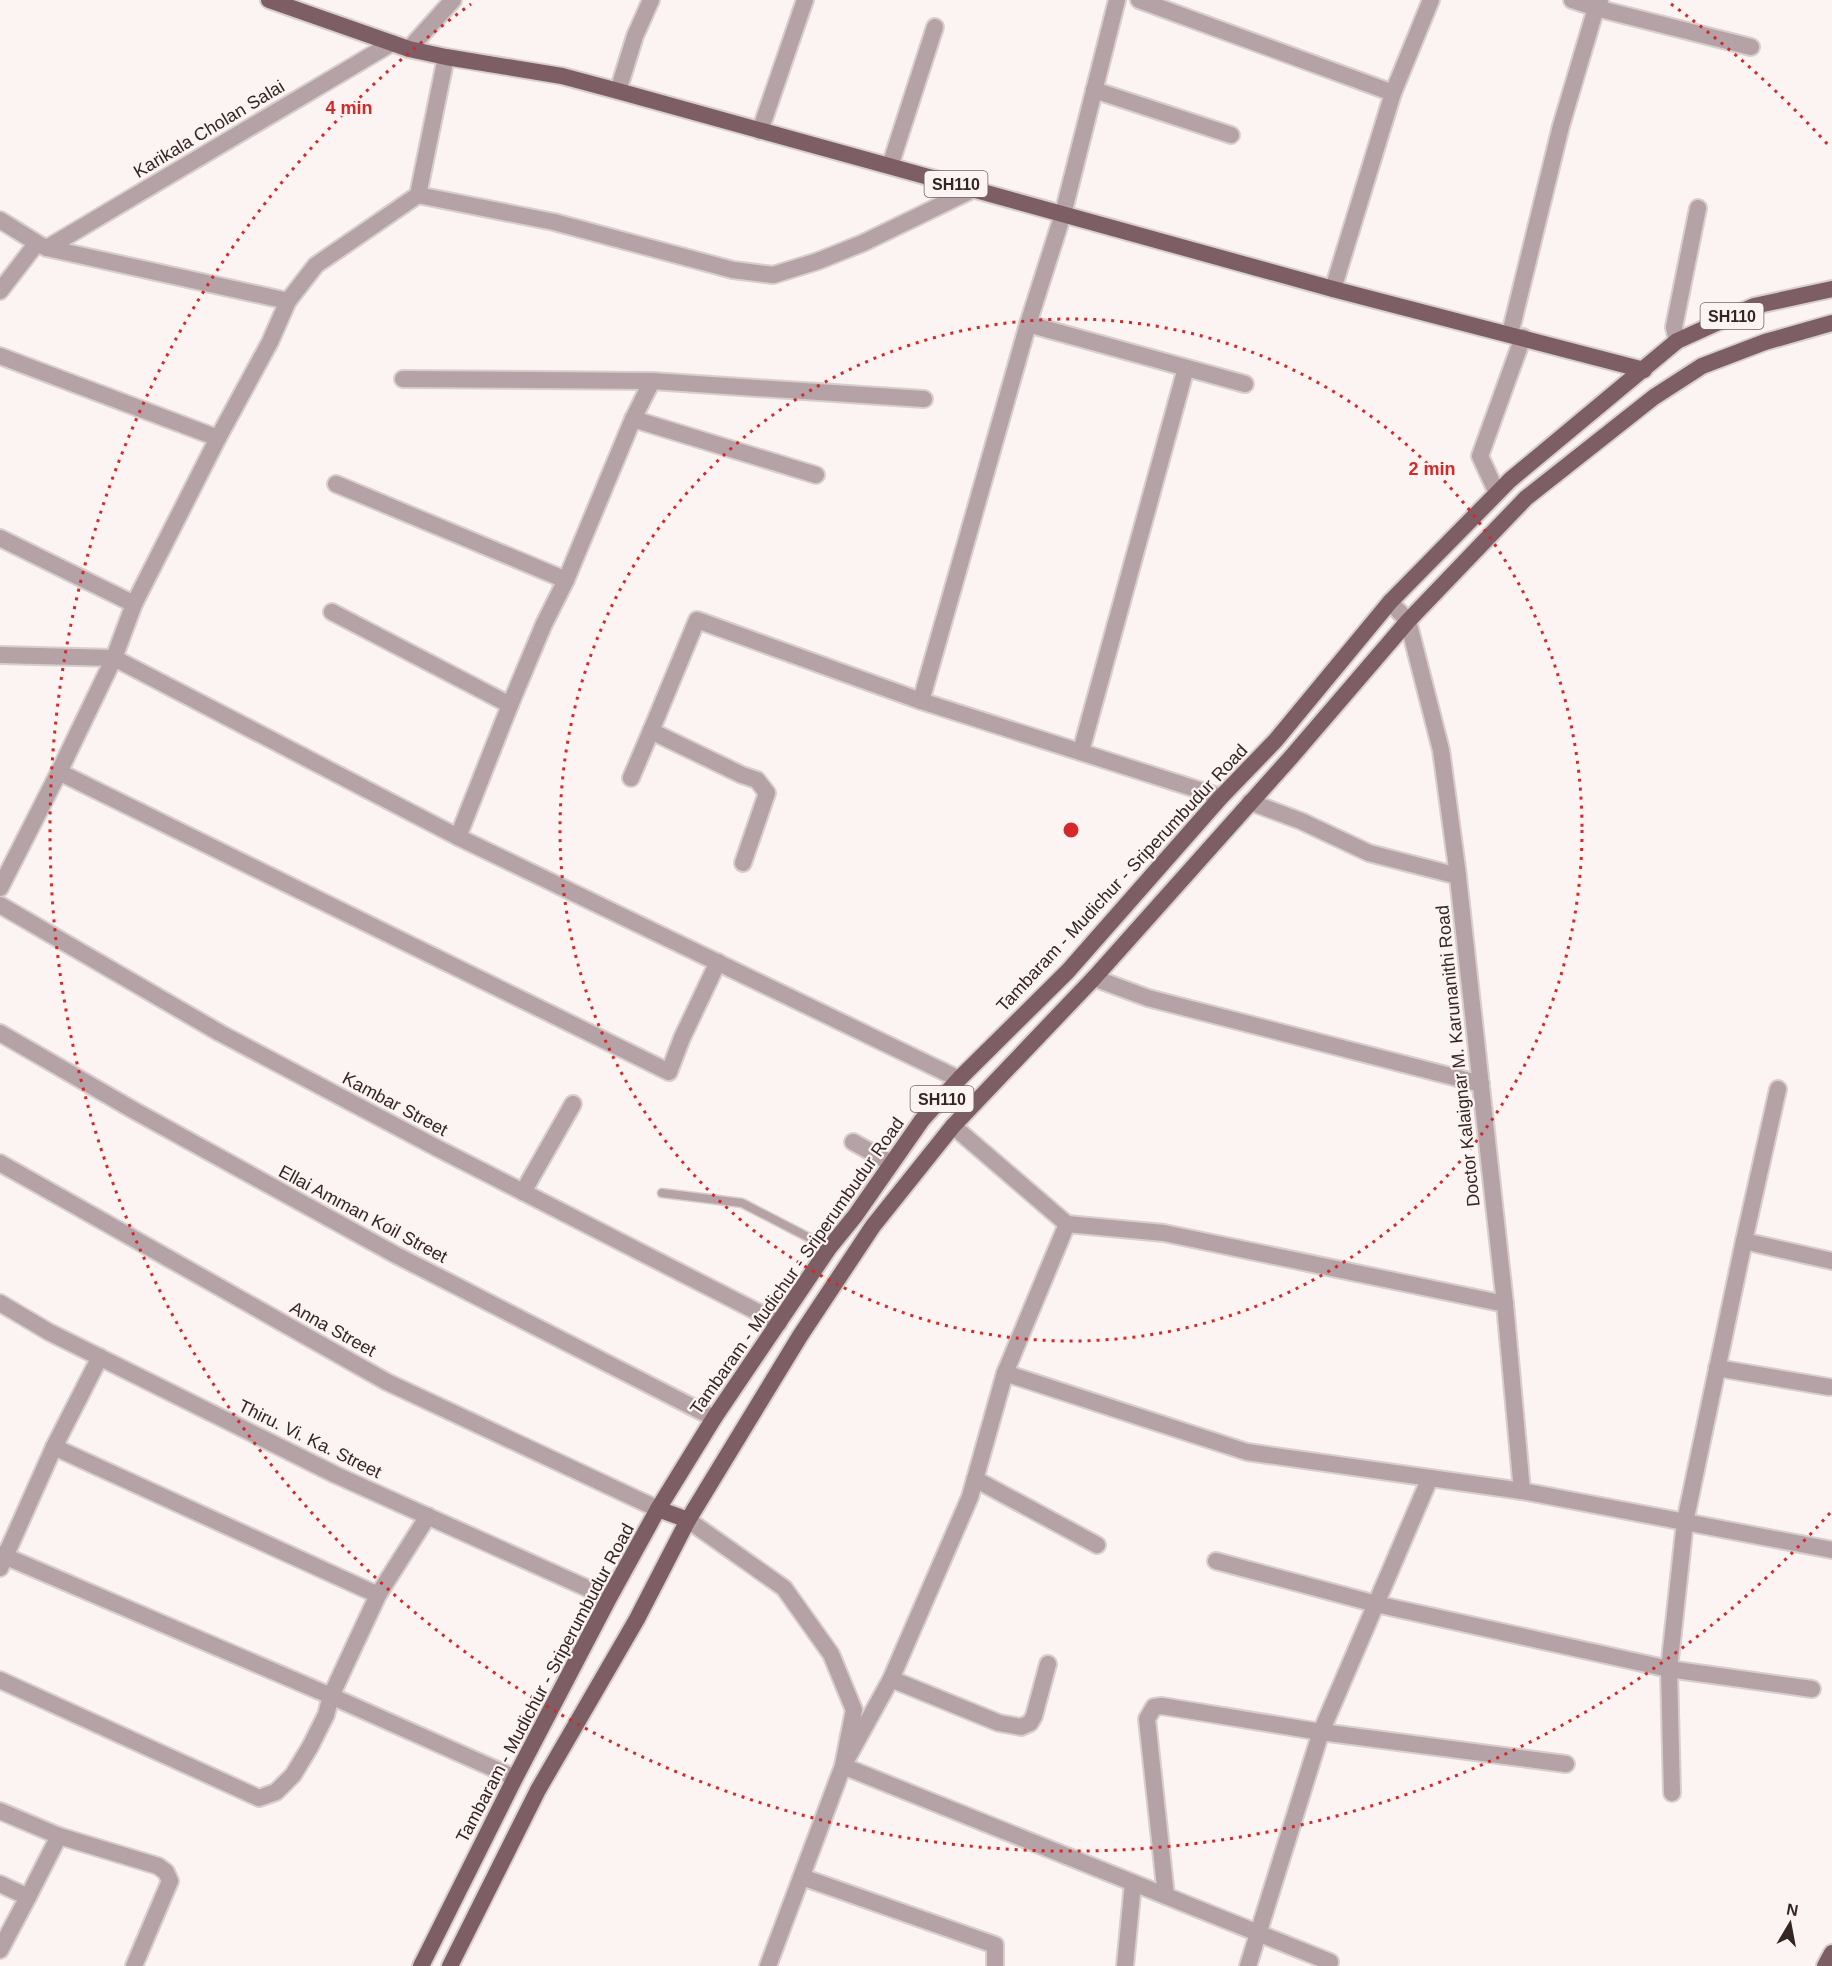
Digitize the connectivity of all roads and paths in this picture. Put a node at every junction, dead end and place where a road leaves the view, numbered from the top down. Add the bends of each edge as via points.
1 (269, 0) edge
2 (453, 0) edge
3 (651, 0) edge
4 (805, 0) edge
5 (1117, 0) edge
6 (1139, 0) edge
7 (1431, 0) edge
8 (1572, 0) edge
9 (1598, 4) edge
10 (1175, 6) edge
11 (935, 27) dead end
12 (392, 43) junction
13 (1751, 47) dead end
14 (409, 48) junction
15 (446, 57) junction
16 (1094, 90) junction
17 (618, 91) junction
18 (1393, 93) junction
19 (760, 130) junction
20 (1231, 135) dead end
21 (890, 166) junction
22 (974, 189) junction
23 (418, 195) junction
24 (1698, 208) dead end
25 (1063, 214) junction
26 (0, 220) edge
27 (42, 246) junction
28 (1333, 289) junction
29 (1832, 290) edge
30 (0, 291) edge
31 (288, 301) junction
32 (1832, 323) edge
33 (1028, 324) junction
34 (1516, 335) junction
35 (1677, 341) junction
36 (0, 356) edge
37 (1186, 368) junction
38 (1644, 370) junction
39 (403, 379) dead end
40 (652, 381) junction
41 (1245, 384) dead end
42 (1654, 397) junction
43 (924, 399) dead end
44 (633, 418) junction
45 (218, 438) junction
46 (816, 475) dead end
47 (336, 484) dead end
48 (1497, 494) junction
49 (0, 538) edge
50 (566, 580) junction
51 (1390, 602) junction
52 (134, 604) junction
53 (332, 612) dead end
54 (1408, 621) junction
55 (0, 655) edge
56 (114, 658) junction
57 (921, 701) junction
58 (510, 705) junction
59 (651, 731) junction
60 (1081, 751) junction
61 (59, 772) junction
62 (631, 778) dead end
63 (1221, 797) junction
64 (1250, 802) junction
65 (458, 837) junction
66 (743, 863) dead end
67 (1458, 876) junction
68 (0, 888) edge
69 (0, 905) edge
70 (718, 962) junction
71 (1094, 978) junction
72 (0, 1033) edge
73 (959, 1079) junction
74 (1481, 1084) junction
75 (1778, 1089) dead end
76 (573, 1104) dead end
77 (953, 1126) junction
78 (853, 1142) dead end
79 (0, 1163) edge
80 (891, 1163) junction
81 (523, 1192) junction
82 (662, 1193) dead end
83 (1066, 1224) junction
84 (1744, 1241) junction
85 (829, 1248) junction
86 (1832, 1261) edge
87 (0, 1303) edge
88 (1505, 1304) junction
89 (779, 1323) junction
90 (100, 1357) junction
91 (1717, 1368) junction
92 (1005, 1372) junction
93 (1829, 1387) dead end
94 (714, 1418) junction
95 (54, 1447) junction
96 (1430, 1478) junction
97 (975, 1479) junction
98 (1522, 1491) junction
99 (658, 1509) junction
100 (428, 1516) junction
101 (688, 1520) junction
102 (1685, 1522) junction
103 (1096, 1545) dead end
104 (1832, 1550) edge
105 (2, 1560) edge
106 (1216, 1561) dead end
107 (378, 1595) junction
108 (609, 1598) junction
109 (1376, 1604) junction
110 (1048, 1664) dead end
111 (1669, 1669) junction
112 (891, 1679) junction
113 (0, 1680) edge
114 (1812, 1689) dead end
115 (331, 1696) junction
116 (1321, 1732) junction
117 (1566, 1764) dead end
118 (843, 1766) junction
119 (515, 1778) junction
120 (1672, 1793) dead end
121 (0, 1811) edge
122 (59, 1836) junction
123 (802, 1877) junction
124 (1133, 1883) junction
125 (0, 1884) edge
126 (1166, 1896) junction
127 (28, 1897) junction
128 (1259, 1934) junction
129 (774, 1948) junction
130 (0, 1950) edge
131 (1832, 1953) edge
132 (1330, 1962) dead end
133 (135, 1966) edge
134 (421, 1966) edge
135 (450, 1966) edge
136 (768, 1966) edge
137 (780, 1966) edge
138 (995, 1966) edge
139 (1125, 1966) edge
140 (1248, 1966) edge
141 (1825, 1966) edge

1 - 12 main road, SH110
2 - 14 street
3 - 17 street
4 - 19 street
5 - 16 street
6 - 10 street
7 - 18 street
8 - 9 street
9 - 13 street
9 - 34 street via 1561,126
10 - 18 street
11 - 21 street
12 - 14 main road, SH110
12 - 27 street, Karikala Cholan Salai
14 - 15 main road, SH110
15 - 17 main road, SH110 via 562,76
15 - 23 street
16 - 20 street
16 - 25 street
17 - 19 main road, SH110
18 - 28 street
19 - 21 main road, SH110
21 - 22 main road, SH110
22 - 23 street via 863,243 773,275 722,267 554,222
22 - 25 main road, SH110
23 - 31 street via 316,265
24 - 35 street via 1674,327
25 - 28 main road, SH110
25 - 33 street
26 - 27 street
27 - 30 street, Karikala Cholan Salai
27 - 31 street
28 - 34 main road, SH110
29 - 35 main road, Tambaram - Mudichur - Sriperumbudur Road / SH110 via 1754,306
31 - 45 street
32 - 42 main road, SH110 via 1765,342 1702,366
33 - 37 street
33 - 57 street
34 - 38 main road, SH110
34 - 48 street via 1480,456
35 - 38 main road, Tambaram - Mudichur - Sriperumbudur Road / SH110
36 - 45 street
37 - 41 street
37 - 60 street
38 - 42 main road
38 - 48 main road, Tambaram - Mudichur - Sriperumbudur Road / SH110
39 - 40 street
40 - 43 street
40 - 44 street
42 - 54 main road, SH110 via 1526,498
44 - 46 street
44 - 50 street
45 - 52 street
47 - 50 street
48 - 51 main road, Tambaram - Mudichur - Sriperumbudur Road / SH110
49 - 52 street
50 - 58 street
51 - 54 street
51 - 63 main road, Tambaram - Mudichur - Sriperumbudur Road / SH110 via 1276,740
52 - 56 street
53 - 58 street
54 - 64 main road, SH110
54 - 67 street, Doctor Kalaignar M. Karunanithi Road via 1441,750
55 - 56 street
56 - 61 street
56 - 65 street
57 - 59 street via 697,620
57 - 60 street
58 - 65 street
59 - 62 street
59 - 66 street via 757,780 767,793
60 - 63 street
61 - 68 street
61 - 70 street via 669,1072
63 - 73 main road, Tambaram - Mudichur - Sriperumbudur Road / SH110 via 1068,971
64 - 67 street via 1369,853
64 - 71 main road, SH110
65 - 70 street
67 - 74 street, Doctor Kalaignar M. Karunanithi Road
69 - 81 street, Kambar Street via 220,1033
70 - 73 street
71 - 74 street via 1148,998
71 - 77 main road, SH110
72 - 94 street, Ellai Amman Koil Street via 396,1255
73 - 80 main road, Tambaram - Mudichur - Sriperumbudur Road / SH110
74 - 88 street, Doctor Kalaignar M. Karunanithi Road
75 - 84 street
76 - 81 street
77 - 83 street
77 - 101 main road, SH110 via 873,1226 800,1336
78 - 80 street
79 - 99 street, Anna Street via 387,1382
80 - 85 main road, Tambaram - Mudichur - Sriperumbudur Road / SH110
81 - 89 street, Kambar Street
82 - 85 lane via 742,1203
83 - 88 street via 1164,1233
83 - 92 street
84 - 86 street
84 - 91 street
85 - 89 main road, Tambaram - Mudichur - Sriperumbudur Road / SH110
87 - 90 street, Thiru. Vi. Ka. Street
88 - 98 street, Doctor Kalaignar M. Karunanithi Road
89 - 94 main road, Tambaram - Mudichur - Sriperumbudur Road / SH110
90 - 95 street
90 - 100 street, Thiru. Vi. Ka. Street via 336,1475
91 - 93 street
91 - 102 street
92 - 96 street via 1247,1452
92 - 97 street
94 - 99 main road, Tambaram - Mudichur - Sriperumbudur Road / SH110
95 - 105 street
95 - 107 street
96 - 98 street
96 - 109 street
97 - 103 street
97 - 112 street
98 - 102 street
99 - 101 main road
99 - 108 main road, Tambaram - Mudichur - Sriperumbudur Road / SH110
100 - 107 street
100 - 108 street, Thiru. Vi. Ka. Street
101 - 118 street via 784,1588 831,1654 854,1710
101 - 135 main road, SH110 via 637,1619 538,1790
102 - 104 street
102 - 111 street
105 - 115 street
106 - 109 street
107 - 115 street
108 - 119 main road, Tambaram - Mudichur - Sriperumbudur Road / SH110
109 - 111 street
109 - 116 street
110 - 112 street via 1034,1716 1022,1727 999,1723
111 - 114 street
111 - 120 street
112 - 118 street
113 - 115 street via 259,1798 276,1792 293,1775 326,1715
115 - 119 street
116 - 117 street
116 - 126 street via 1154,1707 1147,1719
116 - 128 street
118 - 123 street
118 - 124 street
119 - 134 main road, Tambaram - Mudichur - Sriperumbudur Road / SH110
121 - 122 street
122 - 127 street
122 - 133 street via 158,1866 166,1872 170,1881
123 - 129 street
123 - 138 street via 995,1945
124 - 126 street
124 - 139 street
125 - 127 street
126 - 128 street
127 - 130 street
128 - 132 street
128 - 140 street
129 - 136 street
129 - 137 street
131 - 141 main road

